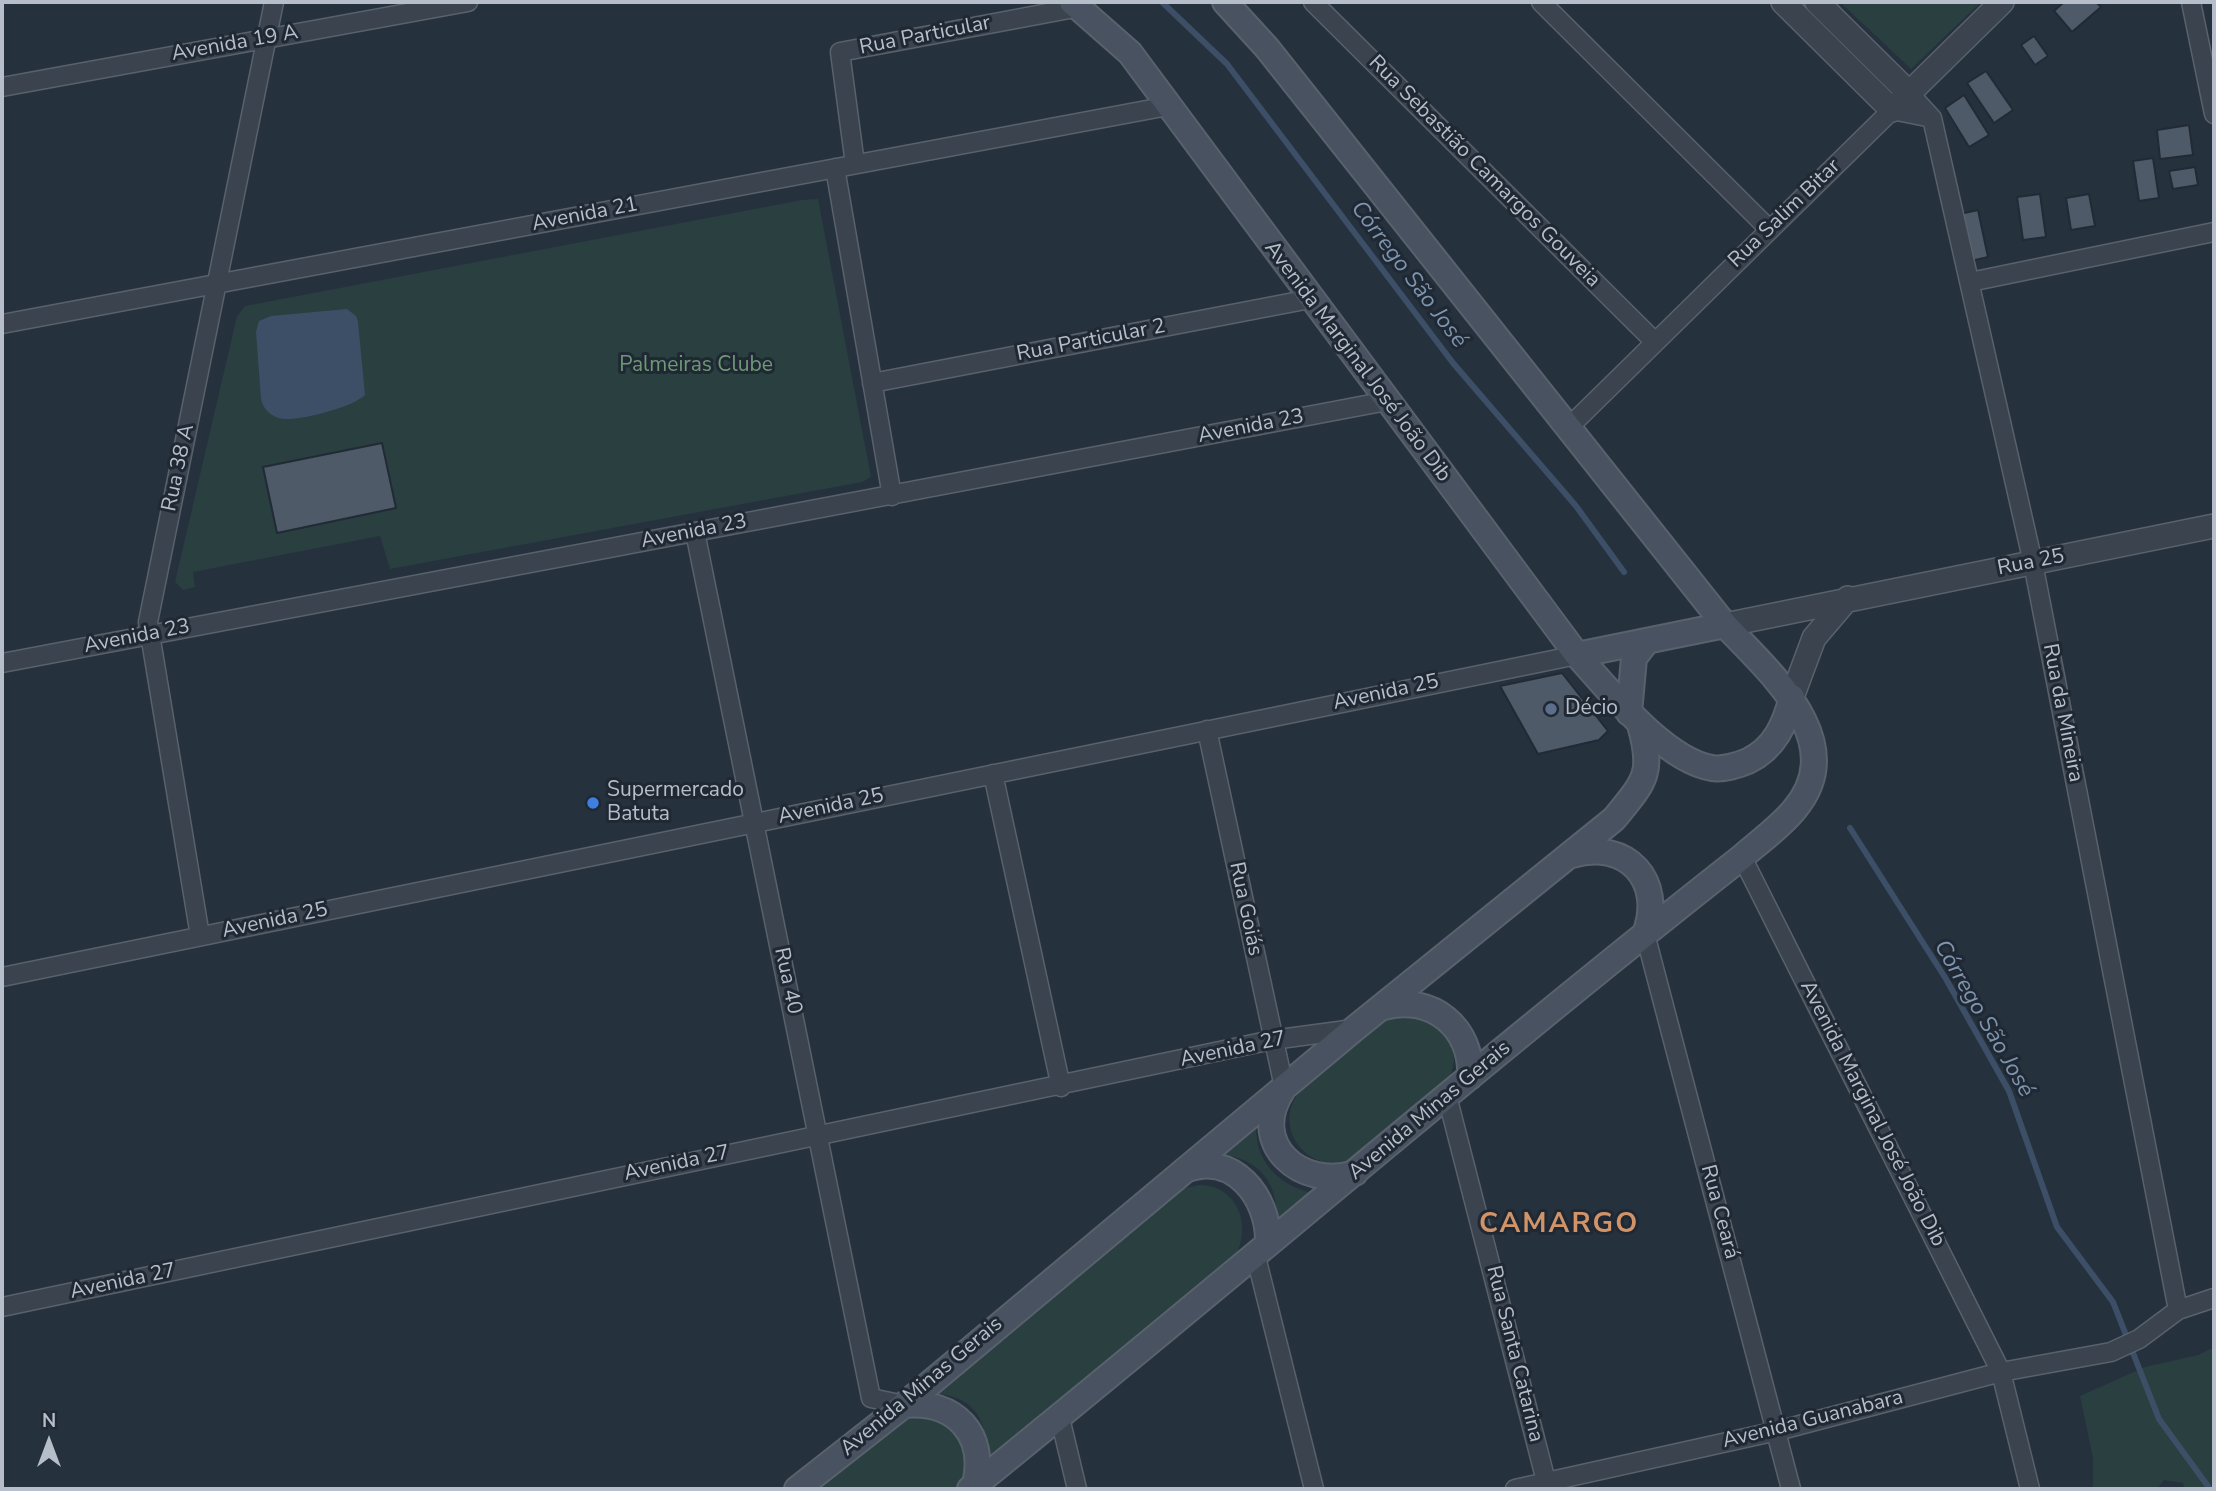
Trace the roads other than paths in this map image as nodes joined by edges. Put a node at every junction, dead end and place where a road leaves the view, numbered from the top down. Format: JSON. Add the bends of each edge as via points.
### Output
{"nodes":[{"id":1,"x":274,"y":2,"type":"edge"},
{"id":2,"x":467,"y":2,"type":"edge"},
{"id":3,"x":1225,"y":2,"type":"edge"},
{"id":4,"x":1313,"y":2,"type":"edge"},
{"id":5,"x":1541,"y":2,"type":"edge"},
{"id":6,"x":1783,"y":2,"type":"edge"},
{"id":7,"x":1817,"y":2,"type":"edge"},
{"id":8,"x":2002,"y":2,"type":"edge"},
{"id":9,"x":2191,"y":2,"type":"edge"},
{"id":10,"x":1076,"y":4,"type":"edge"},
{"id":11,"x":267,"y":38,"type":"junction"},
{"id":12,"x":2,"y":86,"type":"edge"},
{"id":13,"x":1909,"y":93,"type":"junction"},
{"id":14,"x":1168,"y":106,"type":"junction"},
{"id":15,"x":1892,"y":110,"type":"junction"},
{"id":16,"x":2214,"y":114,"type":"edge"},
{"id":17,"x":1932,"y":118,"type":"junction"},
{"id":18,"x":855,"y":164,"type":"junction"},
{"id":19,"x":835,"y":168,"type":"junction"},
{"id":20,"x":1769,"y":229,"type":"junction"},
{"id":21,"x":2214,"y":232,"type":"edge"},
{"id":22,"x":1970,"y":282,"type":"junction"},
{"id":23,"x":216,"y":285,"type":"junction"},
{"id":24,"x":1310,"y":299,"type":"junction"},
{"id":25,"x":2,"y":324,"type":"edge"},
{"id":26,"x":1655,"y":342,"type":"junction"},
{"id":27,"x":872,"y":383,"type":"junction"},
{"id":28,"x":1387,"y":401,"type":"junction"},
{"id":29,"x":1568,"y":428,"type":"junction"},
{"id":30,"x":892,"y":495,"type":"junction"},
{"id":31,"x":2214,"y":526,"type":"edge"},
{"id":32,"x":695,"y":532,"type":"junction"},
{"id":33,"x":2033,"y":563,"type":"junction"},
{"id":34,"x":1848,"y":598,"type":"junction"},
{"id":35,"x":1725,"y":625,"type":"junction"},
{"id":36,"x":150,"y":635,"type":"junction"},
{"id":37,"x":1647,"y":641,"type":"junction"},
{"id":38,"x":1577,"y":655,"type":"junction"},
{"id":39,"x":2,"y":663,"type":"edge"},
{"id":40,"x":1792,"y":697,"type":"junction"},
{"id":41,"x":1635,"y":719,"type":"junction"},
{"id":42,"x":1207,"y":730,"type":"junction"},
{"id":43,"x":993,"y":774,"type":"junction"},
{"id":44,"x":755,"y":823,"type":"junction"},
{"id":45,"x":1571,"y":855,"type":"junction"},
{"id":46,"x":1742,"y":857,"type":"junction"},
{"id":47,"x":1645,"y":934,"type":"junction"},
{"id":48,"x":200,"y":936,"type":"junction"},
{"id":49,"x":2,"y":977,"type":"edge"},
{"id":50,"x":1384,"y":1007,"type":"junction"},
{"id":51,"x":1354,"y":1029,"type":"junction"},
{"id":52,"x":1272,"y":1040,"type":"junction"},
{"id":53,"x":1470,"y":1077,"type":"junction"},
{"id":54,"x":1061,"y":1087,"type":"junction"},
{"id":55,"x":1284,"y":1087,"type":"junction"},
{"id":56,"x":1447,"y":1096,"type":"junction"},
{"id":57,"x":819,"y":1135,"type":"junction"},
{"id":58,"x":1183,"y":1171,"type":"junction"},
{"id":59,"x":1356,"y":1172,"type":"junction"},
{"id":60,"x":1261,"y":1247,"type":"junction"},
{"id":61,"x":2214,"y":1298,"type":"edge"},
{"id":62,"x":2,"y":1307,"type":"edge"},
{"id":63,"x":2178,"y":1310,"type":"junction"},
{"id":64,"x":2001,"y":1372,"type":"junction"},
{"id":65,"x":904,"y":1405,"type":"junction"},
{"id":66,"x":1060,"y":1418,"type":"junction"},
{"id":67,"x":1777,"y":1431,"type":"junction"},
{"id":68,"x":1547,"y":1485,"type":"edge"},
{"id":69,"x":973,"y":1487,"type":"edge"},
{"id":70,"x":797,"y":1489,"type":"edge"},
{"id":71,"x":1077,"y":1489,"type":"edge"},
{"id":72,"x":1314,"y":1489,"type":"edge"},
{"id":73,"x":1515,"y":1489,"type":"edge"},
{"id":74,"x":1791,"y":1489,"type":"edge"},
{"id":75,"x":2030,"y":1489,"type":"edge"}],
"edges":[{"from":1,"to":11,"type":"street","name":"Rua 38 A"},
{"from":2,"to":11,"type":"street","name":"Avenida 19 A"},
{"from":3,"to":29,"type":"main road","via":[[1267,48]]},
{"from":4,"to":26,"type":"street","name":"Rua Sebastião Camargos Gouveia"},
{"from":5,"to":20,"type":"street"},
{"from":6,"to":15,"type":"street"},
{"from":7,"to":13,"type":"street"},
{"from":8,"to":13,"type":"street","name":"Rua Salim Bitar"},
{"from":9,"to":16,"type":"street"},
{"from":10,"to":14,"type":"main road","name":"Avenida Marginal José João Dib","via":[[1130,54]]},
{"from":10,"to":18,"type":"street","name":"Rua Particular","via":[[840,52]]},
{"from":11,"to":12,"type":"street","name":"Avenida 19 A"},
{"from":11,"to":23,"type":"street","name":"Rua 38 A"},
{"from":13,"to":15,"type":"street","name":"Rua Salim Bitar"},
{"from":13,"to":17,"type":"street","name":"Rua da Mineira"},
{"from":14,"to":18,"type":"street","name":"Avenida 21"},
{"from":14,"to":24,"type":"main road","name":"Avenida Marginal José João Dib"},
{"from":15,"to":17,"type":"street"},
{"from":15,"to":20,"type":"street","name":"Rua Salim Bitar"},
{"from":17,"to":22,"type":"street","name":"Rua da Mineira"},
{"from":18,"to":19,"type":"street","name":"Avenida 21"},
{"from":19,"to":23,"type":"street","name":"Avenida 21"},
{"from":19,"to":27,"type":"street"},
{"from":20,"to":26,"type":"street","name":"Rua Salim Bitar"},
{"from":21,"to":22,"type":"street"},
{"from":22,"to":33,"type":"street","name":"Rua da Mineira"},
{"from":23,"to":25,"type":"street","name":"Avenida 21"},
{"from":23,"to":36,"type":"street","name":"Rua 38 A","via":[[148,622]]},
{"from":24,"to":27,"type":"street","name":"Rua Particular 2"},
{"from":24,"to":28,"type":"main road","name":"Avenida Marginal José João Dib"},
{"from":26,"to":29,"type":"street","name":"Rua Salim Bitar"},
{"from":27,"to":30,"type":"street"},
{"from":28,"to":30,"type":"street","name":"Avenida 23"},
{"from":28,"to":38,"type":"main road","name":"Avenida Marginal José João Dib"},
{"from":29,"to":35,"type":"main road"},
{"from":30,"to":32,"type":"street","name":"Avenida 23"},
{"from":31,"to":33,"type":"street","name":"Rua 25"},
{"from":32,"to":36,"type":"street","name":"Avenida 23"},
{"from":32,"to":44,"type":"street","name":"Rua 40"},
{"from":33,"to":34,"type":"street","name":"Rua 25"},
{"from":33,"to":63,"type":"street","name":"Rua da Mineira"},
{"from":34,"to":35,"type":"street","name":"Rua 25"},
{"from":34,"to":40,"type":"street","via":[[1814,638]]},
{"from":35,"to":37,"type":"main road"},
{"from":35,"to":40,"type":"main road"},
{"from":36,"to":39,"type":"street","name":"Avenida 23"},
{"from":36,"to":48,"type":"street","name":"Rua 38 A"},
{"from":37,"to":38,"type":"main road"},
{"from":37,"to":41,"type":"main road","via":[[1634,658]]},
{"from":38,"to":41,"type":"main road","name":"Avenida Marginal José João Dib"},
{"from":38,"to":42,"type":"street","name":"Avenida 25"},
{"from":40,"to":41,"type":"main road","via":[[1780,732],[1763,754],[1714,769],[1693,762]]},
{"from":40,"to":46,"type":"main road","name":"Avenida Minas Gerais","via":[[1815,751],[1809,783],[1795,809]]},
{"from":41,"to":45,"type":"main road","name":"Avenida Minas Gerais","via":[[1648,752],[1644,782],[1614,819]]},
{"from":42,"to":43,"type":"street","name":"Avenida 25"},
{"from":42,"to":52,"type":"street","name":"Rua Goiás"},
{"from":43,"to":44,"type":"street","name":"Avenida 25"},
{"from":43,"to":54,"type":"street"},
{"from":44,"to":48,"type":"street","name":"Avenida 25"},
{"from":44,"to":57,"type":"street","name":"Rua 40"},
{"from":45,"to":47,"type":"main road","via":[[1606,851],[1637,868],[1652,900]]},
{"from":45,"to":50,"type":"main road","name":"Avenida Minas Gerais"},
{"from":46,"to":47,"type":"main road","name":"Avenida Minas Gerais"},
{"from":46,"to":64,"type":"street","name":"Avenida Marginal José João Dib"},
{"from":47,"to":53,"type":"main road","name":"Avenida Minas Gerais"},
{"from":47,"to":67,"type":"street","name":"Rua Ceará"},
{"from":48,"to":49,"type":"street","name":"Avenida 25"},
{"from":50,"to":51,"type":"main road","name":"Avenida Minas Gerais"},
{"from":50,"to":53,"type":"main road","via":[[1417,1004],[1447,1018],[1466,1045]]},
{"from":51,"to":52,"type":"street","name":"Avenida 27"},
{"from":51,"to":55,"type":"main road","name":"Avenida Minas Gerais"},
{"from":52,"to":54,"type":"street","name":"Avenida 27"},
{"from":52,"to":55,"type":"street","name":"Rua Goiás"},
{"from":53,"to":56,"type":"main road","name":"Avenida Minas Gerais"},
{"from":54,"to":57,"type":"street","name":"Avenida 27"},
{"from":55,"to":58,"type":"main road","name":"Avenida Minas Gerais"},
{"from":55,"to":59,"type":"main road","via":[[1271,1113],[1271,1129],[1284,1157],[1310,1175],[1326,1178]]},
{"from":56,"to":59,"type":"main road","name":"Avenida Minas Gerais"},
{"from":56,"to":68,"type":"street","name":"Rua Santa Catarina"},
{"from":57,"to":62,"type":"street","name":"Avenida 27"},
{"from":57,"to":65,"type":"street","name":"Rua 40","via":[[871,1398]]},
{"from":58,"to":60,"type":"main road","via":[[1198,1165],[1215,1166],[1245,1181],[1265,1209]]},
{"from":58,"to":65,"type":"main road","name":"Avenida Minas Gerais"},
{"from":59,"to":60,"type":"main road","name":"Avenida Minas Gerais"},
{"from":60,"to":66,"type":"main road","name":"Avenida Minas Gerais"},
{"from":60,"to":72,"type":"street"},
{"from":61,"to":63,"type":"street","name":"Avenida Guanabara"},
{"from":63,"to":64,"type":"street","name":"Avenida Guanabara","via":[[2139,1339],[2111,1352]]},
{"from":64,"to":67,"type":"street","name":"Avenida Guanabara"},
{"from":64,"to":75,"type":"street","name":"Avenida Marginal José João Dib"},
{"from":65,"to":69,"type":"main road","via":[[936,1406],[963,1424],[978,1453]]},
{"from":65,"to":70,"type":"main road","name":"Avenida Minas Gerais"},
{"from":66,"to":69,"type":"main road","name":"Avenida Minas Gerais"},
{"from":66,"to":71,"type":"street"},
{"from":67,"to":68,"type":"street","name":"Avenida Guanabara"},
{"from":67,"to":74,"type":"street","name":"Rua Ceará"},
{"from":68,"to":73,"type":"street","name":"Avenida Guanabara"}]}
